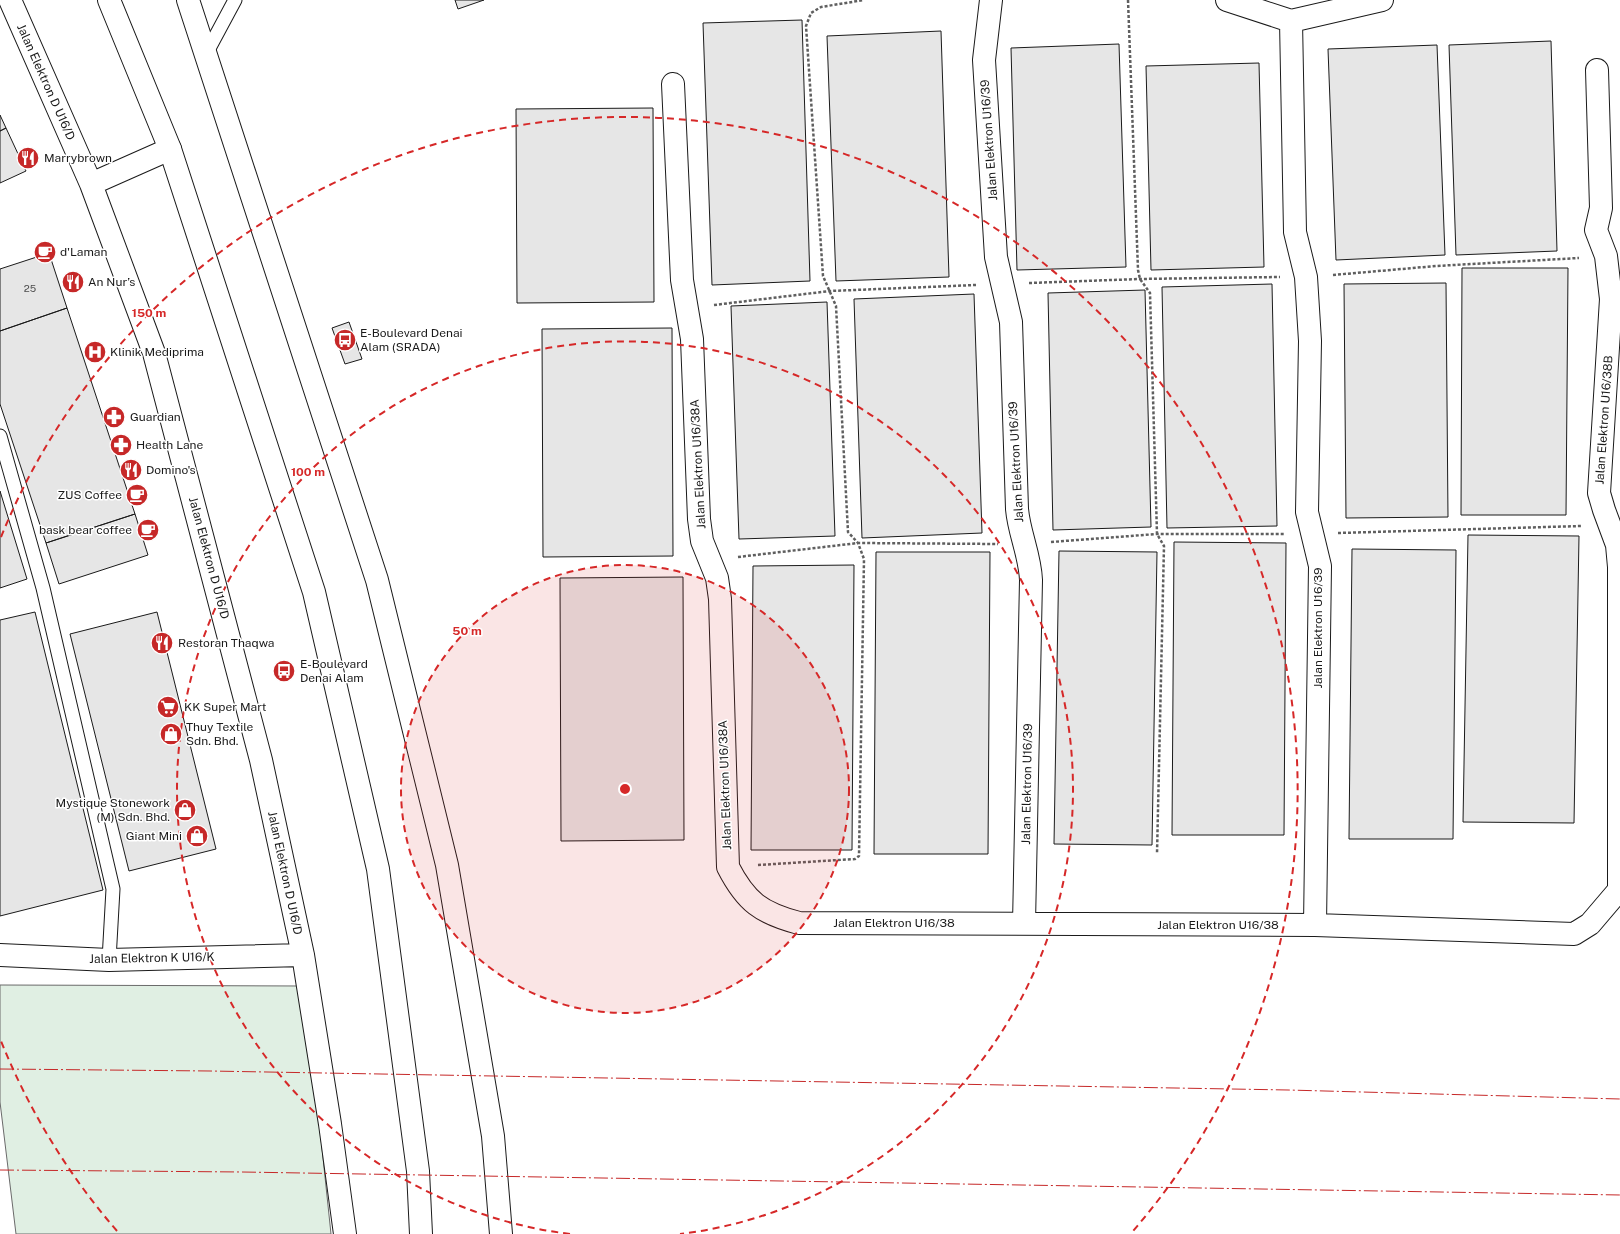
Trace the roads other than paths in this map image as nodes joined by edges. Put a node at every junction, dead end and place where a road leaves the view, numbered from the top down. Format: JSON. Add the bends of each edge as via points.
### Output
{"nodes":[{"id":1,"x":10,"y":0,"type":"edge"},
{"id":2,"x":109,"y":0,"type":"edge"},
{"id":3,"x":188,"y":0,"type":"edge"},
{"id":4,"x":236,"y":0,"type":"edge"},
{"id":5,"x":991,"y":0,"type":"edge"},
{"id":6,"x":1227,"y":0,"type":"edge"},
{"id":7,"x":1382,"y":0,"type":"edge"},
{"id":8,"x":1291,"y":21,"type":"junction"},
{"id":9,"x":206,"y":54,"type":"junction"},
{"id":10,"x":1597,"y":70,"type":"dead end"},
{"id":11,"x":674,"y":84,"type":"dead end"},
{"id":12,"x":170,"y":148,"type":"junction"},
{"id":13,"x":91,"y":184,"type":"junction"},
{"id":14,"x":0,"y":436,"type":"edge"},
{"id":15,"x":1620,"y":890,"type":"edge"},
{"id":16,"x":799,"y":923,"type":"joint"},
{"id":17,"x":1024,"y":924,"type":"junction"},
{"id":18,"x":1315,"y":926,"type":"junction"},
{"id":19,"x":0,"y":955,"type":"edge"},
{"id":20,"x":303,"y":955,"type":"junction"},
{"id":21,"x":108,"y":960,"type":"junction"},
{"id":22,"x":345,"y":1234,"type":"edge"},
{"id":23,"x":421,"y":1234,"type":"edge"},
{"id":24,"x":501,"y":1234,"type":"edge"}],
"edges":[{"from":1,"to":13,"type":"street","name":"Jalan Elektron D U16/D"},
{"from":2,"to":12,"type":"street"},
{"from":3,"to":9,"type":"street"},
{"from":4,"to":9,"type":"lane"},
{"from":5,"to":17,"type":"street","name":"Jalan Elektron U16/39","via":[[984,60],[996,257],[1011,322],[1017,508],[1019,527],[1030,563],[1031,580]]},
{"from":6,"to":8,"type":"street"},
{"from":7,"to":8,"type":"street"},
{"from":8,"to":18,"type":"street","name":"Jalan Elektron U16/39","via":[[1295,232],[1306,277],[1310,341],[1307,512],[1320,566]]},
{"from":9,"to":24,"type":"street","via":[[377,580],[447,865],[493,1136]]},
{"from":10,"to":15,"type":"street","name":"Jalan Elektron U16/38B","via":[[1601,208],[1596,230],[1606,256],[1611,299],[1599,493],[1618,545]]},
{"from":11,"to":16,"type":"street","name":"Jalan Elektron U16/38A","via":[[682,280],[692,339],[699,519],[702,541],[718,578],[720,599],[728,867],[739,888],[752,902],[777,917]]},
{"from":12,"to":13,"type":"street"},
{"from":12,"to":23,"type":"street","via":[[318,608],[378,869],[418,1171]]},
{"from":13,"to":20,"type":"street","name":"Jalan Elektron D U16/D","via":[[154,353],[261,760]]},
{"from":14,"to":21,"type":"lane","via":[[43,588],[113,889]]},
{"from":15,"to":18,"type":"street","name":"Jalan Elektron U16/38","via":[[1590,924],[1574,934]]},
{"from":16,"to":17,"type":"street","name":"Jalan Elektron U16/38"},
{"from":17,"to":18,"type":"street","name":"Jalan Elektron U16/38"},
{"from":19,"to":21,"type":"street","name":"Jalan Elektron K U16/K"},
{"from":20,"to":21,"type":"street","name":"Jalan Elektron K U16/K"},
{"from":20,"to":22,"type":"street","name":"Jalan Elektron D U16/D"}]}
